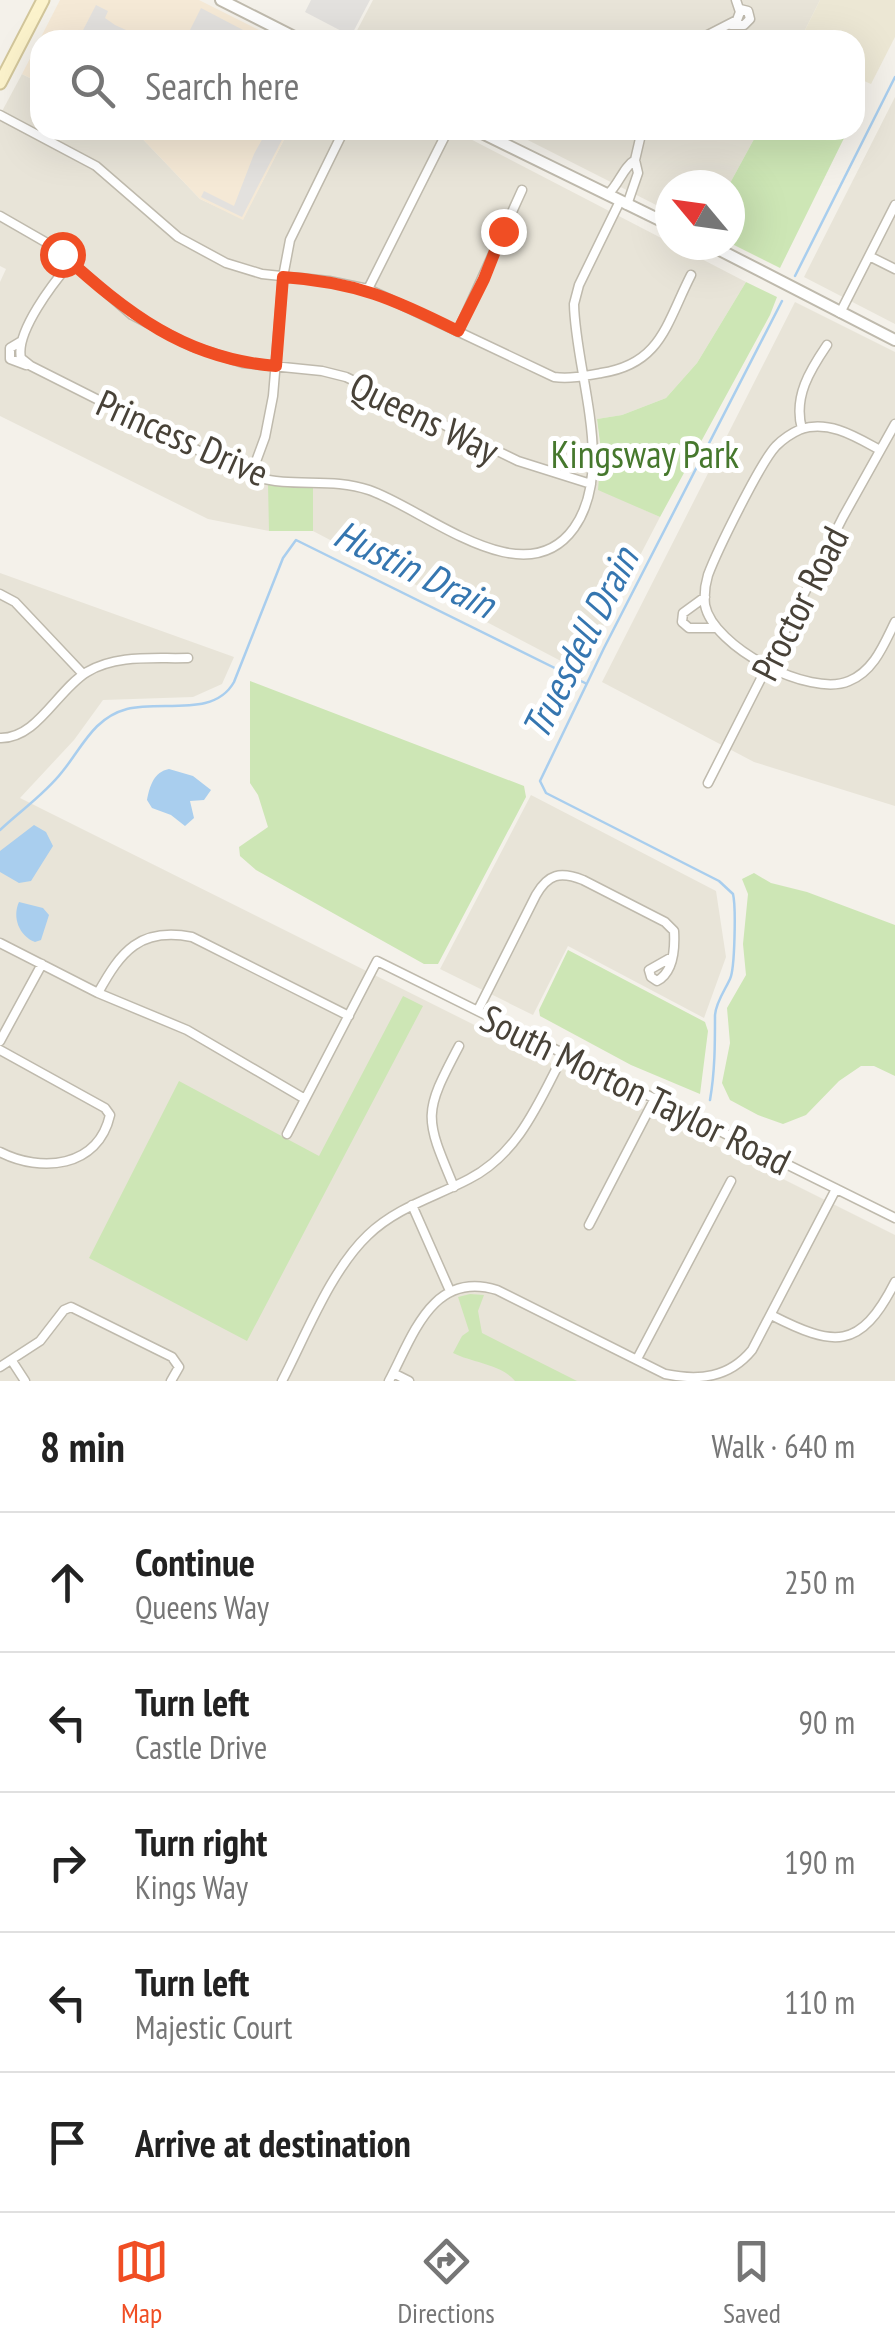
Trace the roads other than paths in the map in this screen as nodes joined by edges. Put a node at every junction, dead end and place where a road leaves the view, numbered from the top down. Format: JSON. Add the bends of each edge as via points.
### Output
{"nodes":[{"id":1,"x":43,"y":0,"type":"edge"},
{"id":2,"x":222,"y":0,"type":"edge"},
{"id":3,"x":738,"y":8,"type":"edge"},
{"id":4,"x":731,"y":25,"type":"junction"},
{"id":5,"x":280,"y":30,"type":"edge"},
{"id":6,"x":720,"y":30,"type":"edge"},
{"id":7,"x":0,"y":83,"type":"edge"},
{"id":8,"x":0,"y":116,"type":"edge"},
{"id":9,"x":30,"y":132,"type":"edge"},
{"id":10,"x":46,"y":140,"type":"edge"},
{"id":11,"x":339,"y":140,"type":"edge"},
{"id":12,"x":443,"y":140,"type":"edge"},
{"id":13,"x":496,"y":140,"type":"edge"},
{"id":14,"x":640,"y":140,"type":"edge"},
{"id":15,"x":636,"y":160,"type":"junction"},
{"id":16,"x":522,"y":190,"type":"dead end"},
{"id":17,"x":607,"y":195,"type":"junction"},
{"id":18,"x":624,"y":203,"type":"junction"},
{"id":19,"x":895,"y":205,"type":"edge"},
{"id":20,"x":0,"y":216,"type":"edge"},
{"id":21,"x":655,"y":218,"type":"edge"},
{"id":22,"x":870,"y":256,"type":"junction"},
{"id":23,"x":739,"y":260,"type":"edge"},
{"id":24,"x":72,"y":262,"type":"junction"},
{"id":25,"x":895,"y":269,"type":"edge"},
{"id":26,"x":690,"y":275,"type":"dead end"},
{"id":27,"x":283,"y":277,"type":"junction"},
{"id":28,"x":368,"y":289,"type":"junction"},
{"id":29,"x":840,"y":313,"type":"junction"},
{"id":30,"x":458,"y":331,"type":"junction"},
{"id":31,"x":895,"y":340,"type":"edge"},
{"id":32,"x":827,"y":344,"type":"dead end"},
{"id":33,"x":276,"y":366,"type":"junction"},
{"id":34,"x":582,"y":376,"type":"junction"},
{"id":35,"x":895,"y":424,"type":"edge"},
{"id":36,"x":802,"y":429,"type":"junction"},
{"id":37,"x":880,"y":450,"type":"junction"},
{"id":38,"x":251,"y":475,"type":"junction"},
{"id":39,"x":591,"y":484,"type":"junction"},
{"id":40,"x":0,"y":594,"type":"edge"},
{"id":41,"x":704,"y":598,"type":"junction"},
{"id":42,"x":895,"y":622,"type":"edge"},
{"id":43,"x":714,"y":628,"type":"junction"},
{"id":44,"x":188,"y":658,"type":"dead end"},
{"id":45,"x":768,"y":664,"type":"junction"},
{"id":46,"x":83,"y":674,"type":"junction"},
{"id":47,"x":0,"y":738,"type":"edge"},
{"id":48,"x":708,"y":783,"type":"dead end"},
{"id":49,"x":0,"y":943,"type":"edge"},
{"id":50,"x":672,"y":957,"type":"dead end"},
{"id":51,"x":42,"y":964,"type":"junction"},
{"id":52,"x":98,"y":993,"type":"junction"},
{"id":53,"x":478,"y":1010,"type":"junction"},
{"id":54,"x":348,"y":1016,"type":"junction"},
{"id":55,"x":0,"y":1041,"type":"edge"},
{"id":56,"x":459,"y":1046,"type":"dead end"},
{"id":57,"x":0,"y":1050,"type":"edge"},
{"id":58,"x":565,"y":1052,"type":"junction"},
{"id":59,"x":305,"y":1098,"type":"junction"},
{"id":60,"x":655,"y":1098,"type":"junction"},
{"id":61,"x":286,"y":1134,"type":"dead end"},
{"id":62,"x":0,"y":1152,"type":"edge"},
{"id":63,"x":731,"y":1181,"type":"dead end"},
{"id":64,"x":454,"y":1187,"type":"junction"},
{"id":65,"x":836,"y":1189,"type":"junction"},
{"id":66,"x":412,"y":1206,"type":"junction"},
{"id":67,"x":895,"y":1218,"type":"edge"},
{"id":68,"x":589,"y":1225,"type":"dead end"},
{"id":69,"x":895,"y":1282,"type":"edge"},
{"id":70,"x":450,"y":1291,"type":"junction"},
{"id":71,"x":771,"y":1315,"type":"junction"},
{"id":72,"x":637,"y":1359,"type":"junction"},
{"id":73,"x":12,"y":1361,"type":"junction"},
{"id":74,"x":0,"y":1366,"type":"edge"},
{"id":75,"x":391,"y":1377,"type":"edge"},
{"id":76,"x":709,"y":1380,"type":"edge"},
{"id":77,"x":25,"y":1381,"type":"edge"},
{"id":78,"x":172,"y":1381,"type":"edge"},
{"id":79,"x":282,"y":1381,"type":"edge"},
{"id":80,"x":410,"y":1381,"type":"edge"}],
"edges":[{"from":1,"to":7,"type":"main road"},
{"from":2,"to":5,"type":"street"},
{"from":3,"to":4,"type":"street"},
{"from":3,"to":4,"type":"street","via":[[750,19]]},
{"from":4,"to":6,"type":"street"},
{"from":8,"to":9,"type":"street"},
{"from":10,"to":27,"type":"street","via":[[96,166],[194,246],[241,269]]},
{"from":11,"to":27,"type":"street","via":[[293,233]]},
{"from":12,"to":28,"type":"street"},
{"from":13,"to":17,"type":"street"},
{"from":14,"to":15,"type":"street","name":"Princess Drive"},
{"from":15,"to":17,"type":"street","name":"Princess Drive"},
{"from":15,"to":18,"type":"street","name":"Princess Drive","via":[[638,173]]},
{"from":16,"to":30,"type":"street"},
{"from":17,"to":18,"type":"street"},
{"from":18,"to":21,"type":"street"},
{"from":18,"to":34,"type":"street","name":"Princess Drive","via":[[575,296]]},
{"from":19,"to":22,"type":"street"},
{"from":20,"to":24,"type":"street","name":"Queens Way"},
{"from":22,"to":25,"type":"street"},
{"from":22,"to":29,"type":"street"},
{"from":23,"to":29,"type":"street"},
{"from":24,"to":33,"type":"street","name":"Queens Way","via":[[122,307],[179,340],[228,359]]},
{"from":24,"to":38,"type":"street","name":"Princess Drive","via":[[46,293],[21,342],[22,358]]},
{"from":26,"to":34,"type":"street","via":[[642,360]]},
{"from":27,"to":28,"type":"street"},
{"from":27,"to":33,"type":"street"},
{"from":28,"to":30,"type":"street"},
{"from":29,"to":31,"type":"street"},
{"from":30,"to":34,"type":"street","via":[[545,374]]},
{"from":32,"to":36,"type":"street","via":[[802,391]]},
{"from":33,"to":38,"type":"street"},
{"from":33,"to":39,"type":"street","name":"Queens Way","via":[[346,377],[518,462]]},
{"from":34,"to":39,"type":"street","name":"Princess Drive"},
{"from":35,"to":37,"type":"street","name":"Proctor Road"},
{"from":36,"to":37,"type":"street","via":[[836,428]]},
{"from":36,"to":41,"type":"street","via":[[768,456],[711,568]]},
{"from":37,"to":45,"type":"street","name":"Proctor Road"},
{"from":38,"to":39,"type":"street","name":"Princess Drive","via":[[365,488],[517,556],[566,537]]},
{"from":40,"to":46,"type":"street"},
{"from":41,"to":43,"type":"street"},
{"from":41,"to":43,"type":"street","via":[[683,613],[682,622]]},
{"from":42,"to":45,"type":"street","via":[[868,668],[839,685],[806,683]]},
{"from":43,"to":45,"type":"street"},
{"from":44,"to":46,"type":"street","via":[[140,653]]},
{"from":45,"to":48,"type":"street","name":"Proctor Road"},
{"from":46,"to":47,"type":"street","via":[[27,729]]},
{"from":49,"to":51,"type":"street"},
{"from":50,"to":53,"type":"street","via":[[674,932],[665,922],[583,880],[555,874],[543,882]]},
{"from":51,"to":52,"type":"street"},
{"from":51,"to":55,"type":"street"},
{"from":52,"to":54,"type":"street","via":[[128,950],[172,934]]},
{"from":52,"to":59,"type":"street","via":[[187,1030]]},
{"from":53,"to":54,"type":"street","name":"South Morton Taylor Road","via":[[377,961]]},
{"from":53,"to":58,"type":"street","name":"South Morton Taylor Road"},
{"from":54,"to":59,"type":"street"},
{"from":56,"to":64,"type":"street","via":[[433,1095],[429,1118]]},
{"from":57,"to":62,"type":"street","via":[[110,1115],[96,1142],[66,1162],[29,1164]]},
{"from":58,"to":60,"type":"street","name":"South Morton Taylor Road"},
{"from":58,"to":64,"type":"street","via":[[513,1144]]},
{"from":59,"to":61,"type":"street"},
{"from":60,"to":65,"type":"street","name":"South Morton Taylor Road"},
{"from":60,"to":68,"type":"street"},
{"from":63,"to":72,"type":"street"},
{"from":64,"to":66,"type":"street"},
{"from":65,"to":67,"type":"street","name":"South Morton Taylor Road"},
{"from":65,"to":71,"type":"street"},
{"from":66,"to":70,"type":"street"},
{"from":66,"to":79,"type":"street","via":[[377,1226],[353,1251]]},
{"from":69,"to":71,"type":"street","via":[[873,1320],[844,1336],[814,1336]]},
{"from":70,"to":72,"type":"street","via":[[497,1290]]},
{"from":70,"to":75,"type":"street","via":[[426,1311]]},
{"from":71,"to":76,"type":"street","via":[[745,1359]]},
{"from":72,"to":76,"type":"street","via":[[677,1378]]},
{"from":73,"to":74,"type":"street"},
{"from":73,"to":77,"type":"street"},
{"from":73,"to":78,"type":"street","via":[[40,1341],[67,1307],[172,1357],[179,1366]]},
{"from":75,"to":80,"type":"street"}]}
